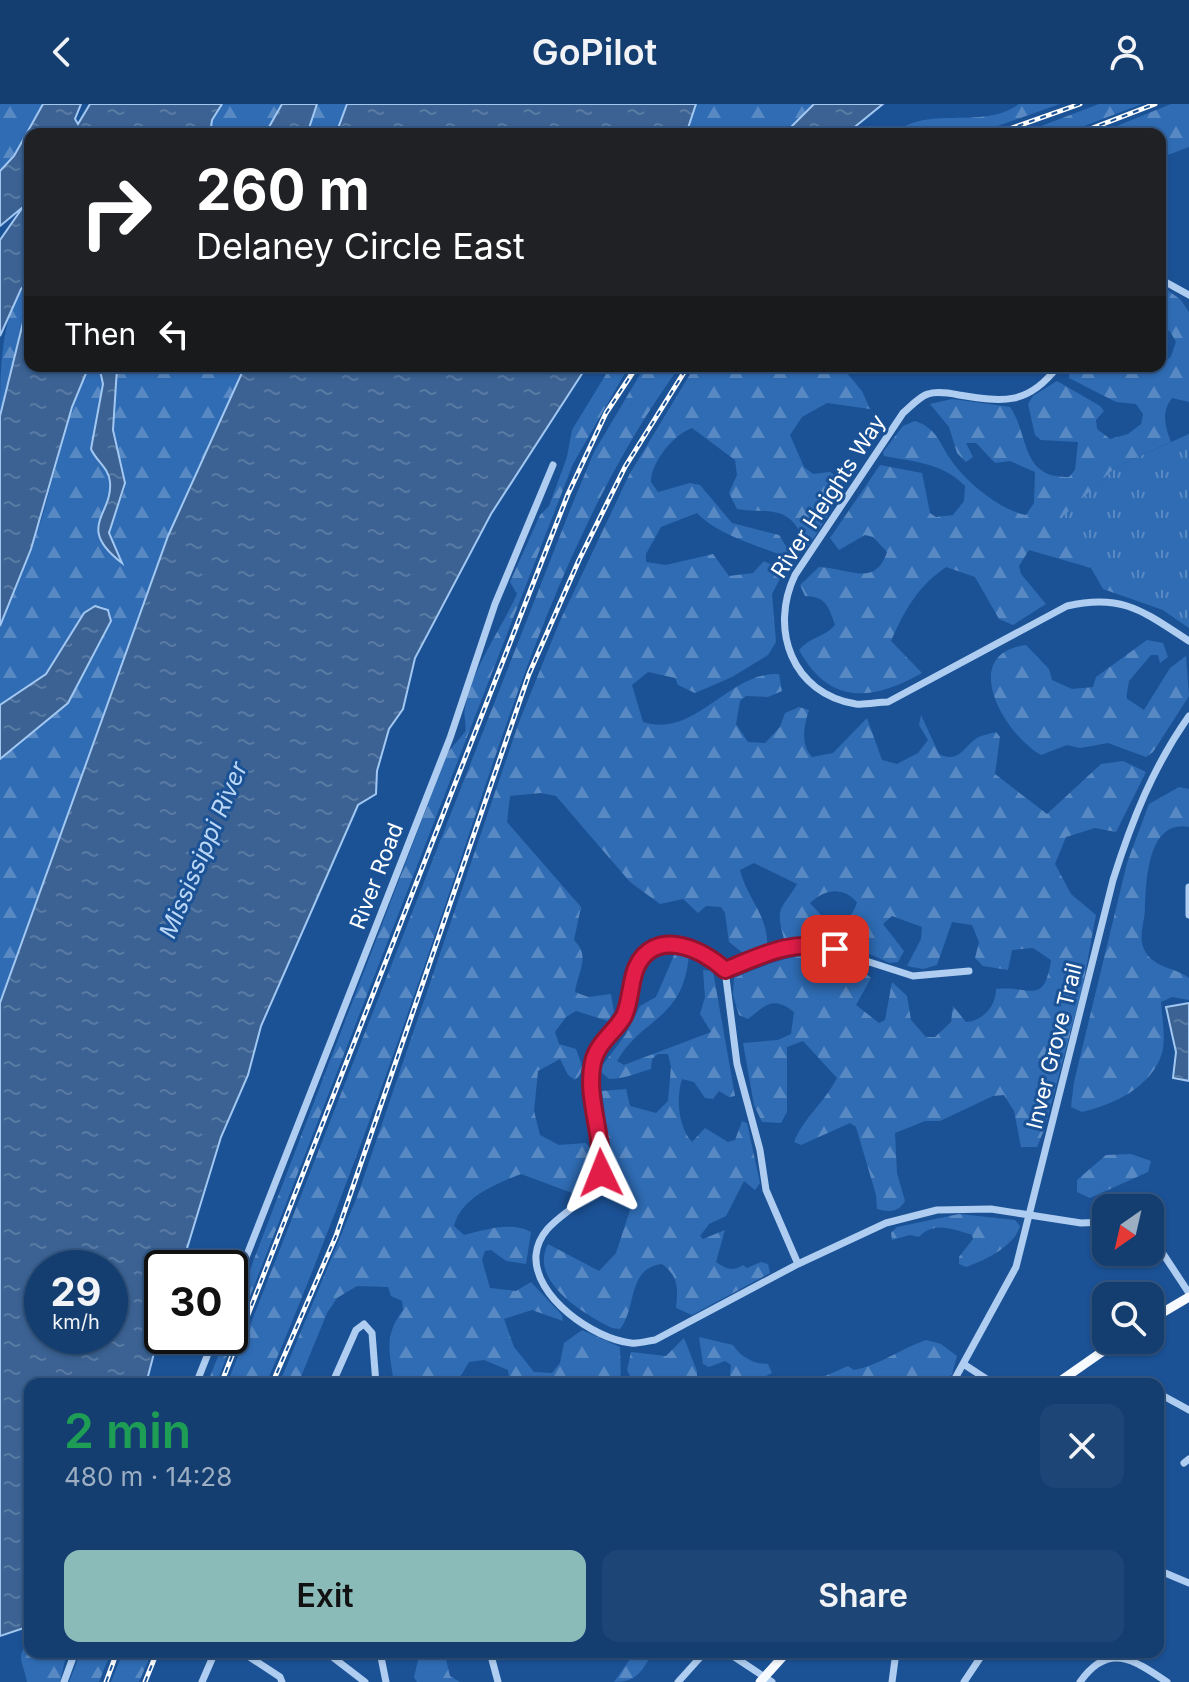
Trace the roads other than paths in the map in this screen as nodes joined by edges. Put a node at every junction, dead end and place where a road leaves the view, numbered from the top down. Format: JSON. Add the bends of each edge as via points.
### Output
{"nodes":[{"id":1,"x":1166,"y":282,"type":"edge"},
{"id":2,"x":1189,"y":295,"type":"edge"},
{"id":3,"x":1053,"y":372,"type":"edge"},
{"id":4,"x":553,"y":465,"type":"dead end"},
{"id":5,"x":1189,"y":641,"type":"edge"},
{"id":6,"x":1189,"y":716,"type":"edge"},
{"id":7,"x":1189,"y":887,"type":"edge"},
{"id":8,"x":1189,"y":915,"type":"edge"},
{"id":9,"x":725,"y":970,"type":"junction"},
{"id":10,"x":969,"y":971,"type":"dead end"},
{"id":11,"x":1032,"y":1213,"type":"junction"},
{"id":12,"x":1092,"y":1223,"type":"edge"},
{"id":13,"x":248,"y":1252,"type":"edge"},
{"id":14,"x":1164,"y":1256,"type":"edge"},
{"id":15,"x":798,"y":1264,"type":"junction"},
{"id":16,"x":1189,"y":1295,"type":"edge"},
{"id":17,"x":1164,"y":1311,"type":"edge"},
{"id":18,"x":208,"y":1354,"type":"edge"},
{"id":19,"x":1099,"y":1354,"type":"edge"},
{"id":20,"x":965,"y":1365,"type":"junction"},
{"id":21,"x":198,"y":1378,"type":"edge"},
{"id":22,"x":335,"y":1378,"type":"edge"},
{"id":23,"x":376,"y":1378,"type":"edge"},
{"id":24,"x":956,"y":1378,"type":"edge"},
{"id":25,"x":985,"y":1378,"type":"edge"},
{"id":26,"x":1065,"y":1378,"type":"edge"},
{"id":27,"x":1164,"y":1396,"type":"edge"},
{"id":28,"x":1189,"y":1410,"type":"edge"},
{"id":29,"x":1164,"y":1573,"type":"edge"},
{"id":30,"x":1189,"y":1583,"type":"edge"},
{"id":31,"x":73,"y":1658,"type":"edge"},
{"id":32,"x":212,"y":1658,"type":"edge"},
{"id":33,"x":250,"y":1658,"type":"edge"},
{"id":34,"x":334,"y":1658,"type":"edge"},
{"id":35,"x":381,"y":1658,"type":"edge"},
{"id":36,"x":492,"y":1658,"type":"edge"},
{"id":37,"x":700,"y":1658,"type":"edge"},
{"id":38,"x":735,"y":1658,"type":"edge"},
{"id":39,"x":782,"y":1658,"type":"edge"},
{"id":40,"x":895,"y":1658,"type":"edge"},
{"id":41,"x":980,"y":1658,"type":"edge"},
{"id":42,"x":766,"y":1680,"type":"edge"},
{"id":43,"x":64,"y":1682,"type":"edge"},
{"id":44,"x":202,"y":1682,"type":"edge"},
{"id":45,"x":282,"y":1682,"type":"edge"},
{"id":46,"x":365,"y":1682,"type":"edge"},
{"id":47,"x":386,"y":1682,"type":"edge"},
{"id":48,"x":498,"y":1682,"type":"edge"},
{"id":49,"x":678,"y":1682,"type":"edge"},
{"id":50,"x":892,"y":1682,"type":"edge"},
{"id":51,"x":964,"y":1682,"type":"edge"},
{"id":52,"x":1080,"y":1682,"type":"edge"},
{"id":53,"x":1167,"y":1682,"type":"edge"}],
"edges":[{"from":1,"to":2,"type":"street"},
{"from":3,"to":5,"type":"street","name":"River Heights Way","via":[[1024,396],[1001,402],[946,392],[926,394],[903,413],[784,597],[782,628],[792,658],[805,679],[857,704],[888,702],[1067,606],[1097,600],[1128,605]]},
{"from":4,"to":13,"type":"street","name":"River Road"},
{"from":6,"to":11,"type":"street","name":"Inver Grove Trail","via":[[1153,771],[1132,819]]},
{"from":7,"to":8,"type":"street"},
{"from":9,"to":10,"type":"street","via":[[787,946],[810,943],[913,976]]},
{"from":9,"to":15,"type":"street","via":[[737,1064],[766,1190]]},
{"from":9,"to":15,"type":"street","via":[[708,953],[673,943],[650,952],[637,966],[622,1019],[593,1059],[601,1173],[591,1192],[545,1229],[536,1254],[539,1275],[561,1308],[614,1340],[634,1344],[665,1335]]},
{"from":11,"to":12,"type":"street"},
{"from":11,"to":15,"type":"street","via":[[937,1210],[886,1223]]},
{"from":11,"to":20,"type":"street","name":"Inver Grove Trail","via":[[1016,1267]]},
{"from":14,"to":16,"type":"street"},
{"from":16,"to":17,"type":"main road"},
{"from":18,"to":21,"type":"street"},
{"from":19,"to":26,"type":"main road"},
{"from":20,"to":24,"type":"street","name":"Inver Grove Trail"},
{"from":20,"to":25,"type":"street"},
{"from":22,"to":23,"type":"street","via":[[356,1330],[364,1324],[372,1333]]},
{"from":27,"to":28,"type":"street"},
{"from":29,"to":30,"type":"street"},
{"from":31,"to":43,"type":"street"},
{"from":32,"to":44,"type":"street"},
{"from":33,"to":45,"type":"street"},
{"from":34,"to":46,"type":"street"},
{"from":35,"to":47,"type":"street"},
{"from":36,"to":48,"type":"street"},
{"from":37,"to":49,"type":"street"},
{"from":38,"to":42,"type":"street"},
{"from":39,"to":42,"type":"main road"},
{"from":40,"to":50,"type":"street"},
{"from":41,"to":51,"type":"street"},
{"from":52,"to":53,"type":"street","via":[[1092,1665],[1106,1658],[1133,1661]]}]}
